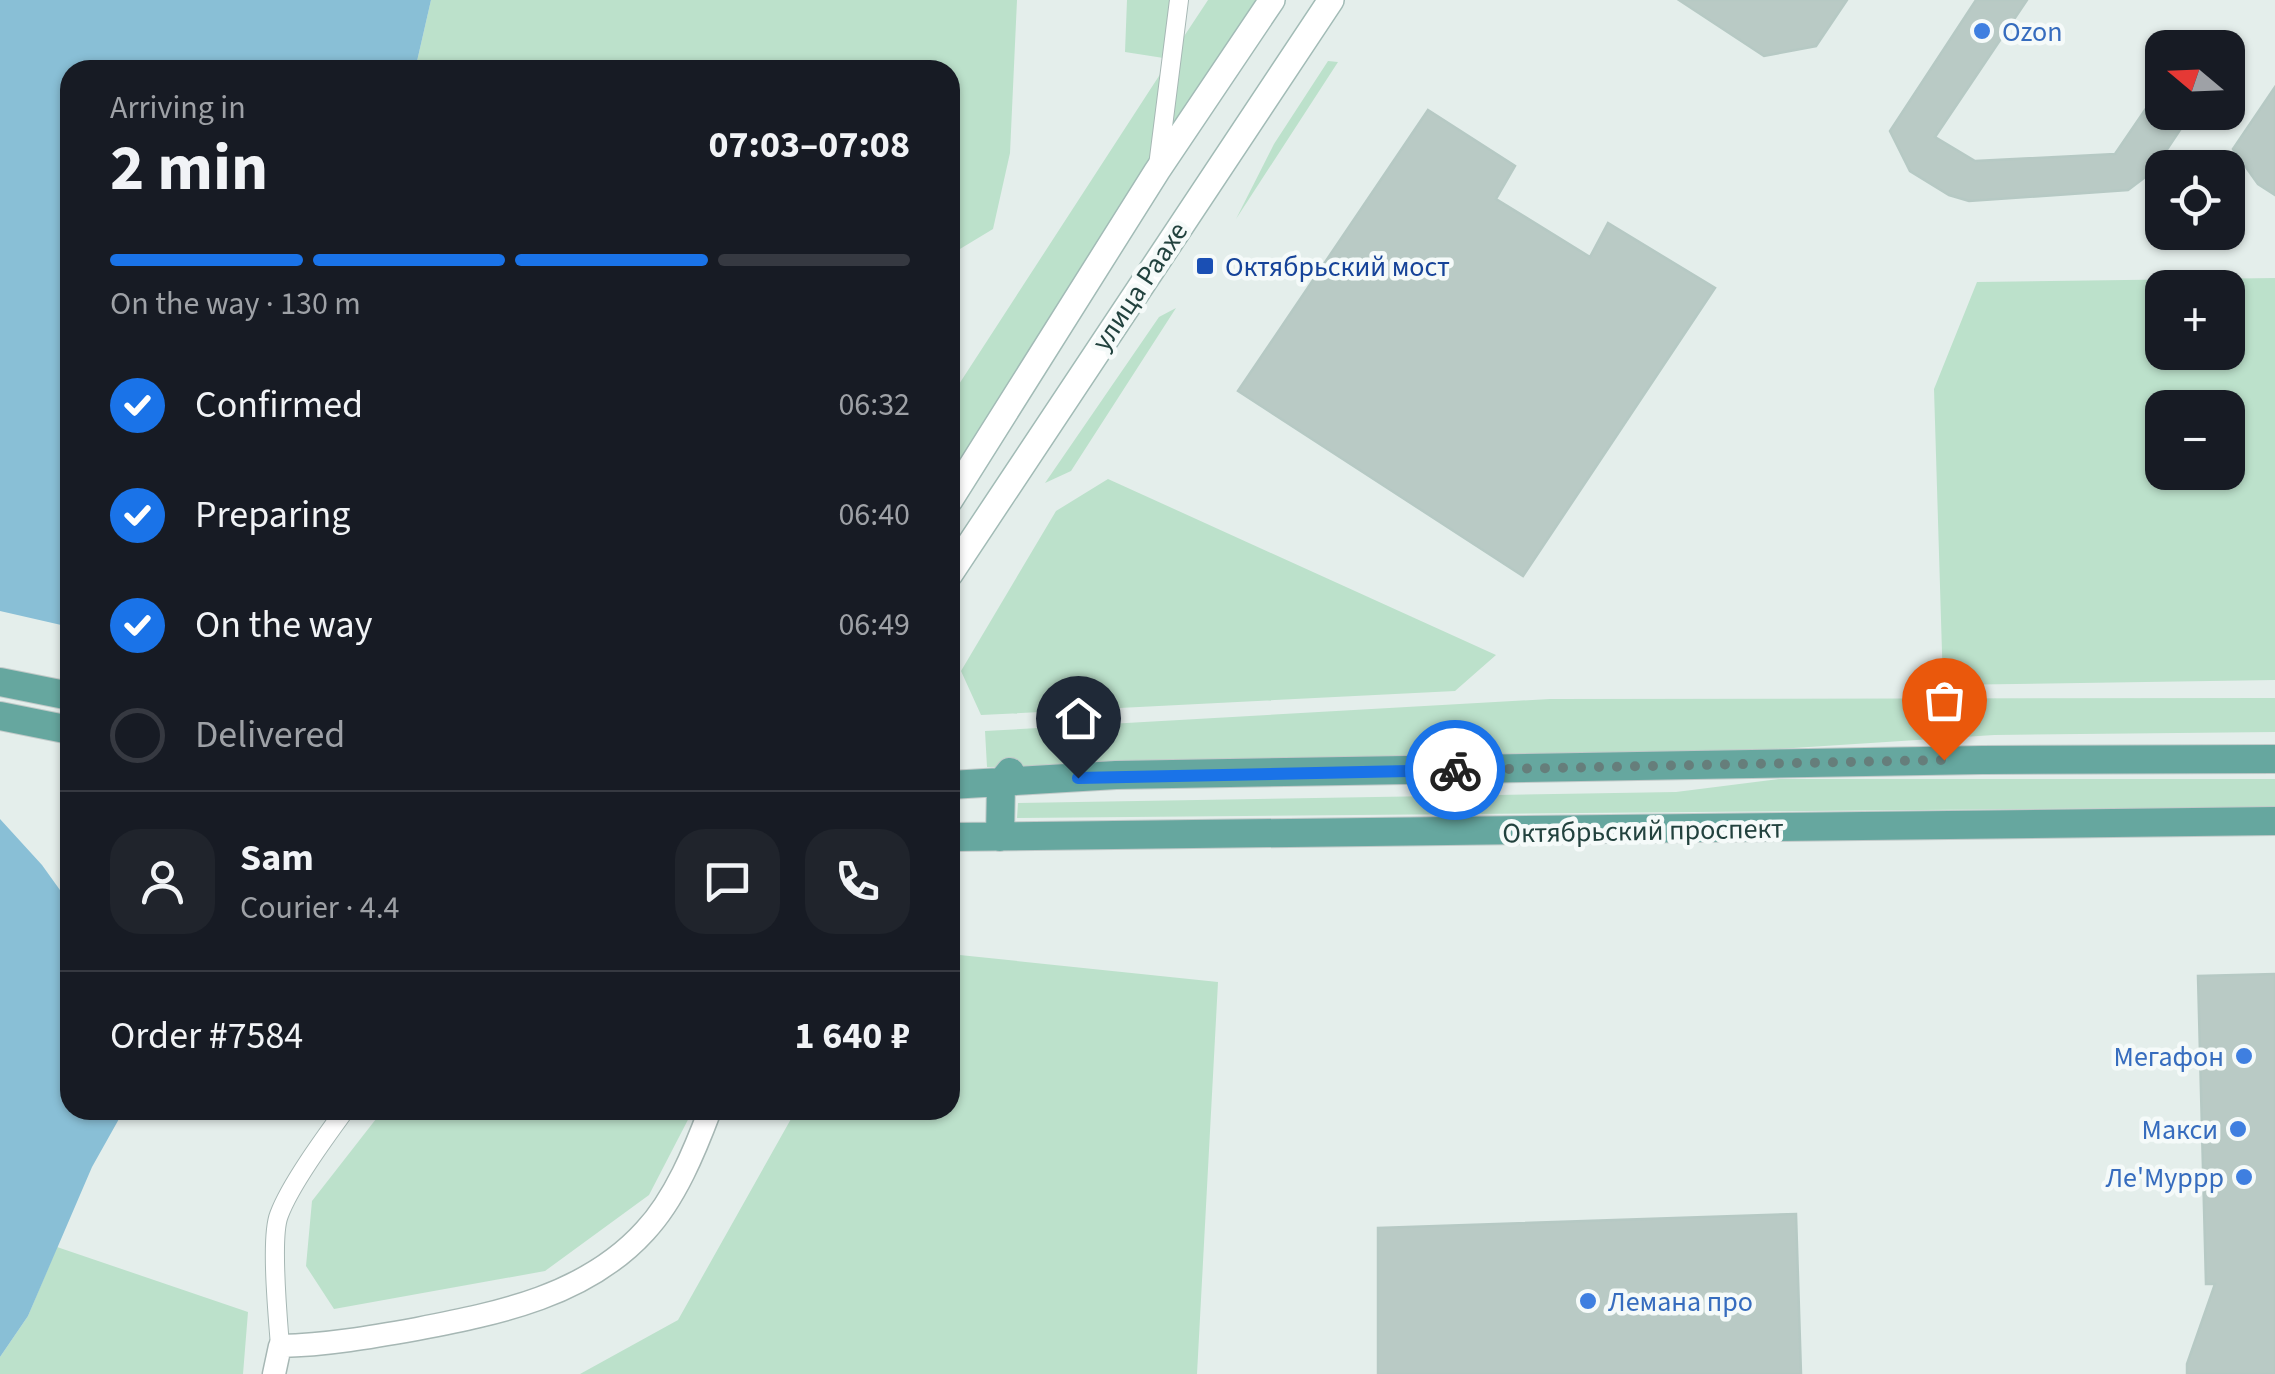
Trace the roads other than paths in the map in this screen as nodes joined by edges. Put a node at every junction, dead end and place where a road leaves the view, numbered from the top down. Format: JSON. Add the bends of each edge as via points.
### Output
{"nodes":[{"id":1,"x":1179,"y":0,"type":"edge"},
{"id":2,"x":1272,"y":0,"type":"edge"},
{"id":3,"x":1331,"y":0,"type":"edge"},
{"id":4,"x":1158,"y":171,"type":"junction"},
{"id":5,"x":960,"y":484,"type":"edge"},
{"id":6,"x":960,"y":557,"type":"edge"},
{"id":7,"x":0,"y":682,"type":"edge"},
{"id":8,"x":60,"y":694,"type":"edge"},
{"id":9,"x":0,"y":716,"type":"edge"},
{"id":10,"x":60,"y":728,"type":"edge"},
{"id":11,"x":2275,"y":759,"type":"edge"},
{"id":12,"x":960,"y":776,"type":"edge"},
{"id":13,"x":990,"y":784,"type":"junction"},
{"id":14,"x":960,"y":785,"type":"edge"},
{"id":15,"x":2275,"y":821,"type":"edge"},
{"id":16,"x":960,"y":837,"type":"edge"},
{"id":17,"x":1000,"y":837,"type":"junction"},
{"id":18,"x":338,"y":1120,"type":"edge"},
{"id":19,"x":706,"y":1120,"type":"edge"},
{"id":20,"x":280,"y":1346,"type":"junction"},
{"id":21,"x":274,"y":1374,"type":"edge"}],
"edges":[{"from":1,"to":4,"type":"street"},
{"from":2,"to":4,"type":"main road","name":"улица Раахе"},
{"from":3,"to":6,"type":"main road","name":"улица Раахе"},
{"from":4,"to":5,"type":"main road","name":"улица Раахе"},
{"from":7,"to":8,"type":"main road"},
{"from":9,"to":10,"type":"main road"},
{"from":11,"to":13,"type":"main road","via":[[1210,774],[1184,758],[1166,758],[1020,765]]},
{"from":12,"to":13,"type":"main road"},
{"from":13,"to":14,"type":"main road"},
{"from":13,"to":17,"type":"main road"},
{"from":15,"to":17,"type":"main road","name":"Октябрьский проспект"},
{"from":16,"to":17,"type":"main road","name":"Октябрьский проспект"},
{"from":18,"to":20,"type":"street","via":[[278,1217]]},
{"from":19,"to":20,"type":"street","via":[[648,1229],[609,1266],[504,1312],[316,1346]]},
{"from":20,"to":21,"type":"street"}]}
